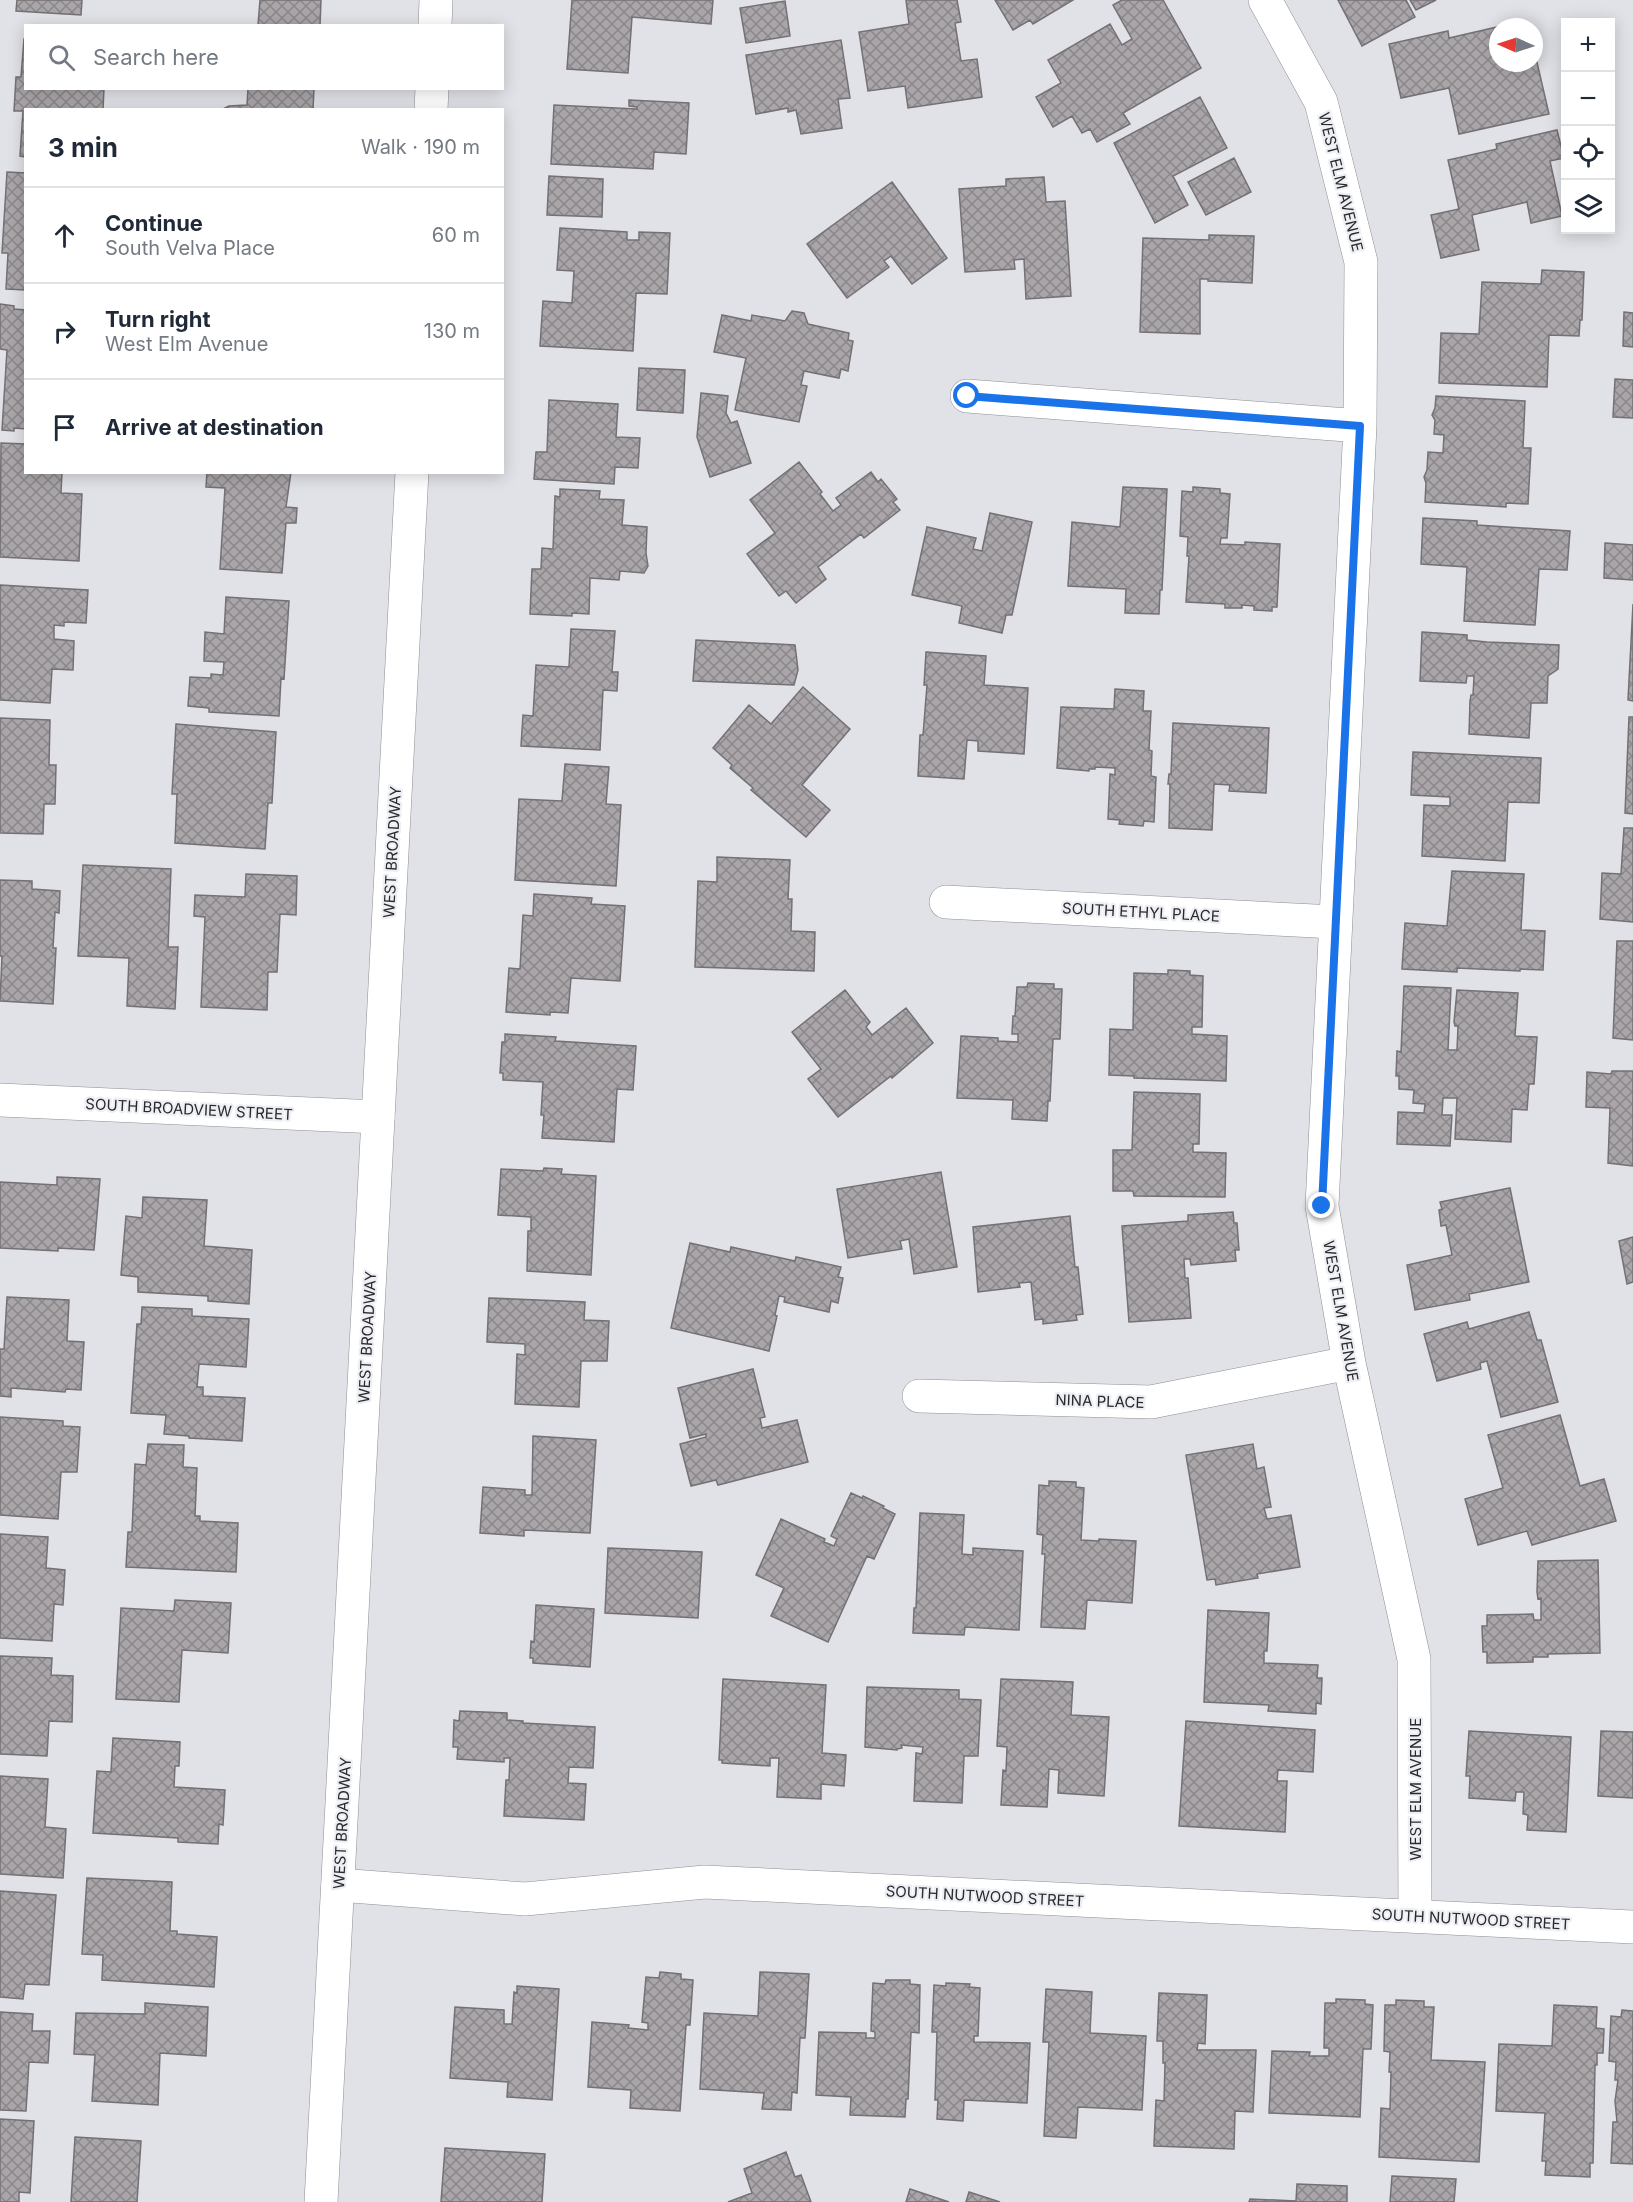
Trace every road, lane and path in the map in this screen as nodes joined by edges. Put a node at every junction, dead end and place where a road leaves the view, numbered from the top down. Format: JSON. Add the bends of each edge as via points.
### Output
{"nodes":[{"id":1,"x":436,"y":0,"type":"edge"},
{"id":2,"x":1265,"y":0,"type":"edge"},
{"id":3,"x":435,"y":24,"type":"edge"},
{"id":4,"x":432,"y":90,"type":"edge"},
{"id":5,"x":431,"y":108,"type":"edge"},
{"id":6,"x":967,"y":396,"type":"dead end"},
{"id":7,"x":1360,"y":426,"type":"junction"},
{"id":8,"x":412,"y":474,"type":"edge"},
{"id":9,"x":946,"y":902,"type":"dead end"},
{"id":10,"x":1335,"y":922,"type":"junction"},
{"id":11,"x":0,"y":1100,"type":"edge"},
{"id":12,"x":378,"y":1117,"type":"junction"},
{"id":13,"x":1348,"y":1363,"type":"junction"},
{"id":14,"x":919,"y":1396,"type":"dead end"},
{"id":15,"x":338,"y":1885,"type":"junction"},
{"id":16,"x":1416,"y":1916,"type":"junction"},
{"id":17,"x":1633,"y":1927,"type":"edge"},
{"id":18,"x":321,"y":2202,"type":"edge"}],
"edges":[{"from":1,"to":3,"type":"street"},
{"from":2,"to":7,"type":"street","name":"WEST ELM AVENUE","via":[[1322,102],[1361,262]]},
{"from":4,"to":5,"type":"street"},
{"from":6,"to":7,"type":"street"},
{"from":7,"to":10,"type":"street","name":"WEST ELM AVENUE"},
{"from":8,"to":12,"type":"street","name":"WEST BROADWAY"},
{"from":9,"to":10,"type":"street","name":"SOUTH ETHYL PLACE"},
{"from":10,"to":13,"type":"street","name":"WEST ELM AVENUE","via":[[1322,1206]]},
{"from":11,"to":12,"type":"street","name":"SOUTH BROADVIEW STREET"},
{"from":12,"to":15,"type":"street","name":"WEST BROADWAY"},
{"from":13,"to":14,"type":"street","name":"NINA PLACE","via":[[1151,1402]]},
{"from":13,"to":16,"type":"street","name":"WEST ELM AVENUE","via":[[1414,1659]]},
{"from":15,"to":16,"type":"street","name":"SOUTH NUTWOOD STREET","via":[[525,1899],[705,1882]]},
{"from":15,"to":18,"type":"street","name":"WEST BROADWAY"},
{"from":16,"to":17,"type":"street","name":"SOUTH NUTWOOD STREET"}]}
